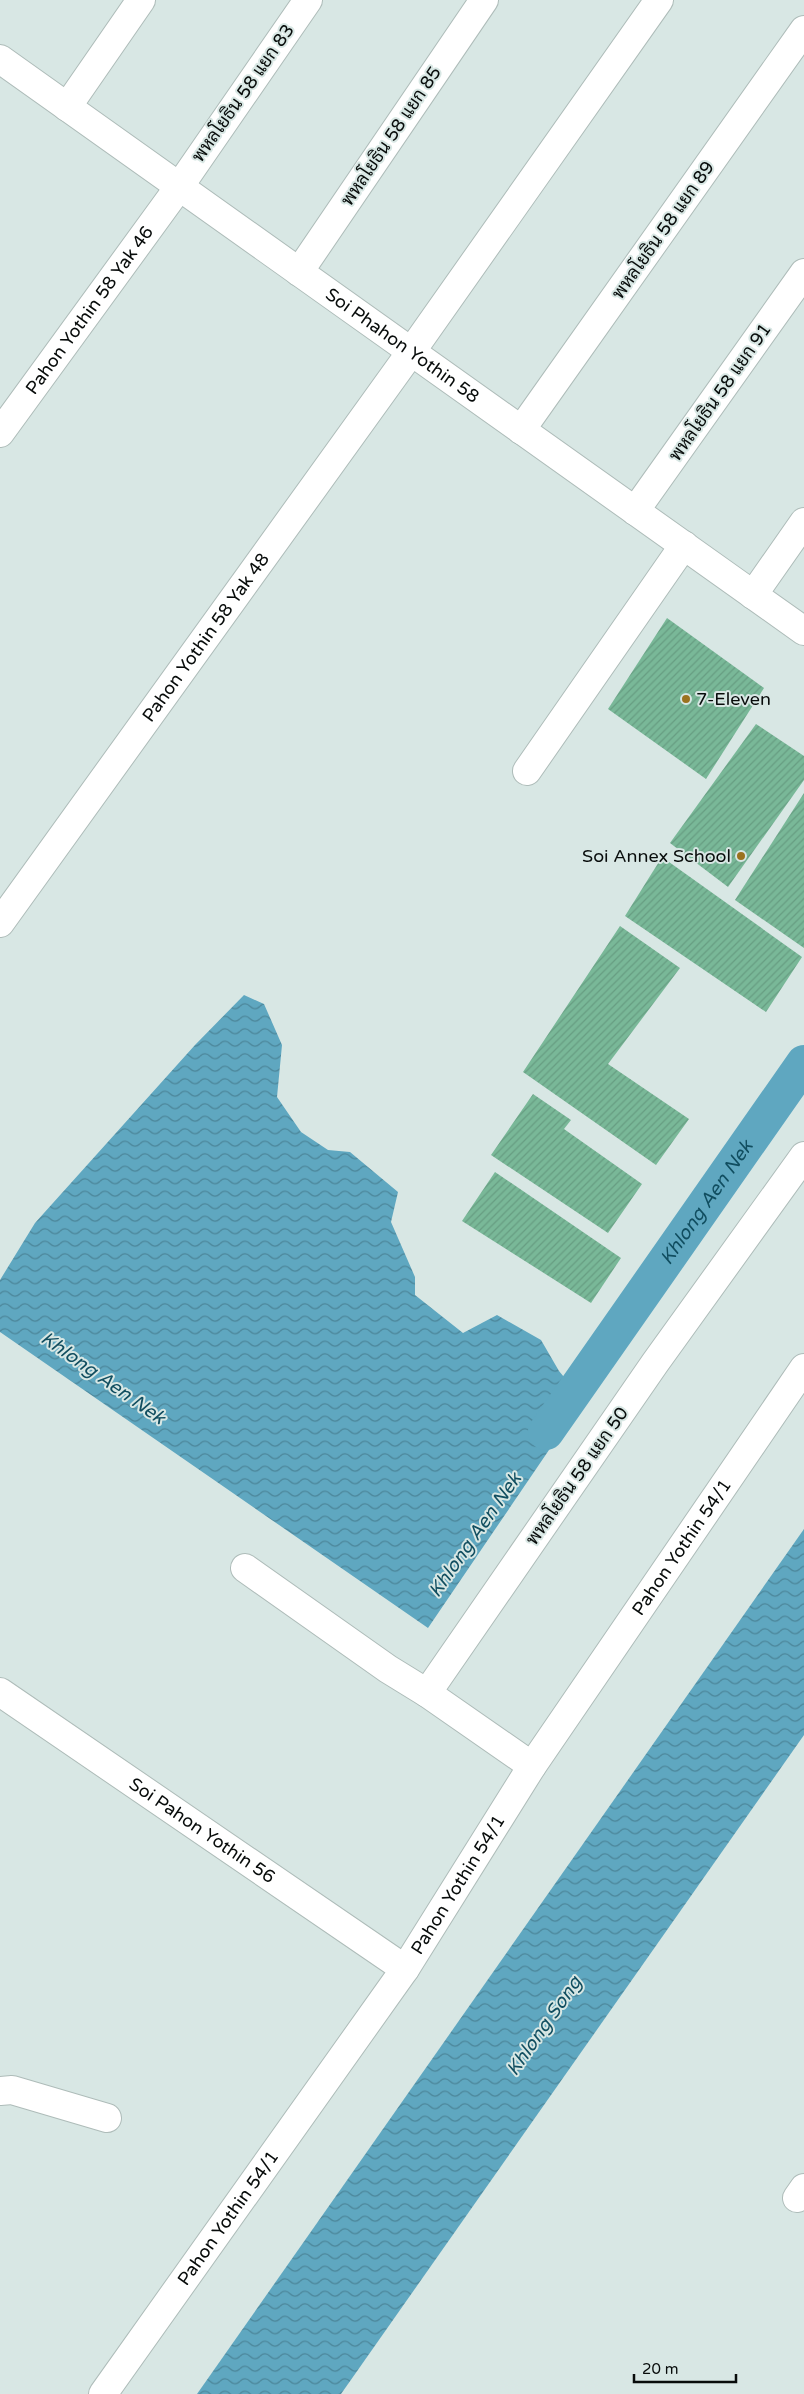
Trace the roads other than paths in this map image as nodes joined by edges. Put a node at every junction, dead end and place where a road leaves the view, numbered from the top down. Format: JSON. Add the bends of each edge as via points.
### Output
{"nodes":[{"id":1,"x":141,"y":0,"type":"edge"},
{"id":2,"x":308,"y":0,"type":"edge"},
{"id":3,"x":484,"y":0,"type":"edge"},
{"id":4,"x":658,"y":0,"type":"edge"},
{"id":5,"x":804,"y":30,"type":"edge"},
{"id":6,"x":0,"y":59,"type":"edge"},
{"id":7,"x":67,"y":107,"type":"junction"},
{"id":8,"x":179,"y":187,"type":"junction"},
{"id":9,"x":299,"y":272,"type":"junction"},
{"id":10,"x":804,"y":273,"type":"edge"},
{"id":11,"x":411,"y":352,"type":"junction"},
{"id":12,"x":521,"y":430,"type":"junction"},
{"id":13,"x":0,"y":433,"type":"edge"},
{"id":14,"x":636,"y":511,"type":"junction"},
{"id":15,"x":804,"y":522,"type":"edge"},
{"id":16,"x":684,"y":545,"type":"junction"},
{"id":17,"x":752,"y":594,"type":"junction"},
{"id":18,"x":804,"y":631,"type":"edge"},
{"id":19,"x":528,"y":771,"type":"dead end"},
{"id":20,"x":0,"y":923,"type":"edge"},
{"id":21,"x":804,"y":1156,"type":"edge"},
{"id":22,"x":804,"y":1368,"type":"edge"},
{"id":23,"x":245,"y":1568,"type":"dead end"},
{"id":24,"x":0,"y":1692,"type":"edge"},
{"id":25,"x":427,"y":1693,"type":"junction"},
{"id":26,"x":532,"y":1766,"type":"junction"},
{"id":27,"x":404,"y":1969,"type":"junction"},
{"id":28,"x":0,"y":2091,"type":"edge"},
{"id":29,"x":107,"y":2118,"type":"dead end"},
{"id":30,"x":103,"y":2394,"type":"edge"}],
"edges":[{"from":1,"to":7,"type":"street"},
{"from":2,"to":8,"type":"street","name":"พหลโยธิน 58 แยก 83"},
{"from":3,"to":9,"type":"street","name":"พหลโยธิน 58 แยก 85"},
{"from":4,"to":11,"type":"street","name":"Pahon Yothin 58 Yak 48"},
{"from":5,"to":12,"type":"street","name":"พหลโยธิน 58 แยก 89"},
{"from":6,"to":7,"type":"street","name":"Soi Phahon Yothin 58"},
{"from":7,"to":8,"type":"street","name":"Soi Phahon Yothin 58"},
{"from":8,"to":9,"type":"street","name":"Soi Phahon Yothin 58"},
{"from":8,"to":13,"type":"street","name":"Pahon Yothin 58 Yak 46"},
{"from":9,"to":11,"type":"street","name":"Soi Phahon Yothin 58"},
{"from":10,"to":14,"type":"street","name":"พหลโยธิน 58 แยก 91"},
{"from":11,"to":12,"type":"street","name":"Soi Phahon Yothin 58"},
{"from":11,"to":20,"type":"street","name":"Pahon Yothin 58 Yak 48"},
{"from":12,"to":14,"type":"street","name":"Soi Phahon Yothin 58"},
{"from":14,"to":16,"type":"street","name":"Soi Phahon Yothin 58"},
{"from":15,"to":17,"type":"street"},
{"from":16,"to":17,"type":"street","name":"Soi Phahon Yothin 58"},
{"from":16,"to":19,"type":"street"},
{"from":17,"to":18,"type":"street","name":"Soi Phahon Yothin 58"},
{"from":21,"to":25,"type":"street","name":"พหลโยธิน 58 แยก 50","via":[[650,1371]]},
{"from":22,"to":26,"type":"street","name":"Pahon Yothin 54/1"},
{"from":23,"to":25,"type":"street"},
{"from":24,"to":27,"type":"street","name":"Soi Pahon Yothin 56"},
{"from":25,"to":26,"type":"street"},
{"from":26,"to":27,"type":"street","name":"Pahon Yothin 54/1"},
{"from":27,"to":30,"type":"street","name":"Pahon Yothin 54/1"},
{"from":28,"to":29,"type":"street","via":[[12,2090]]}]}
